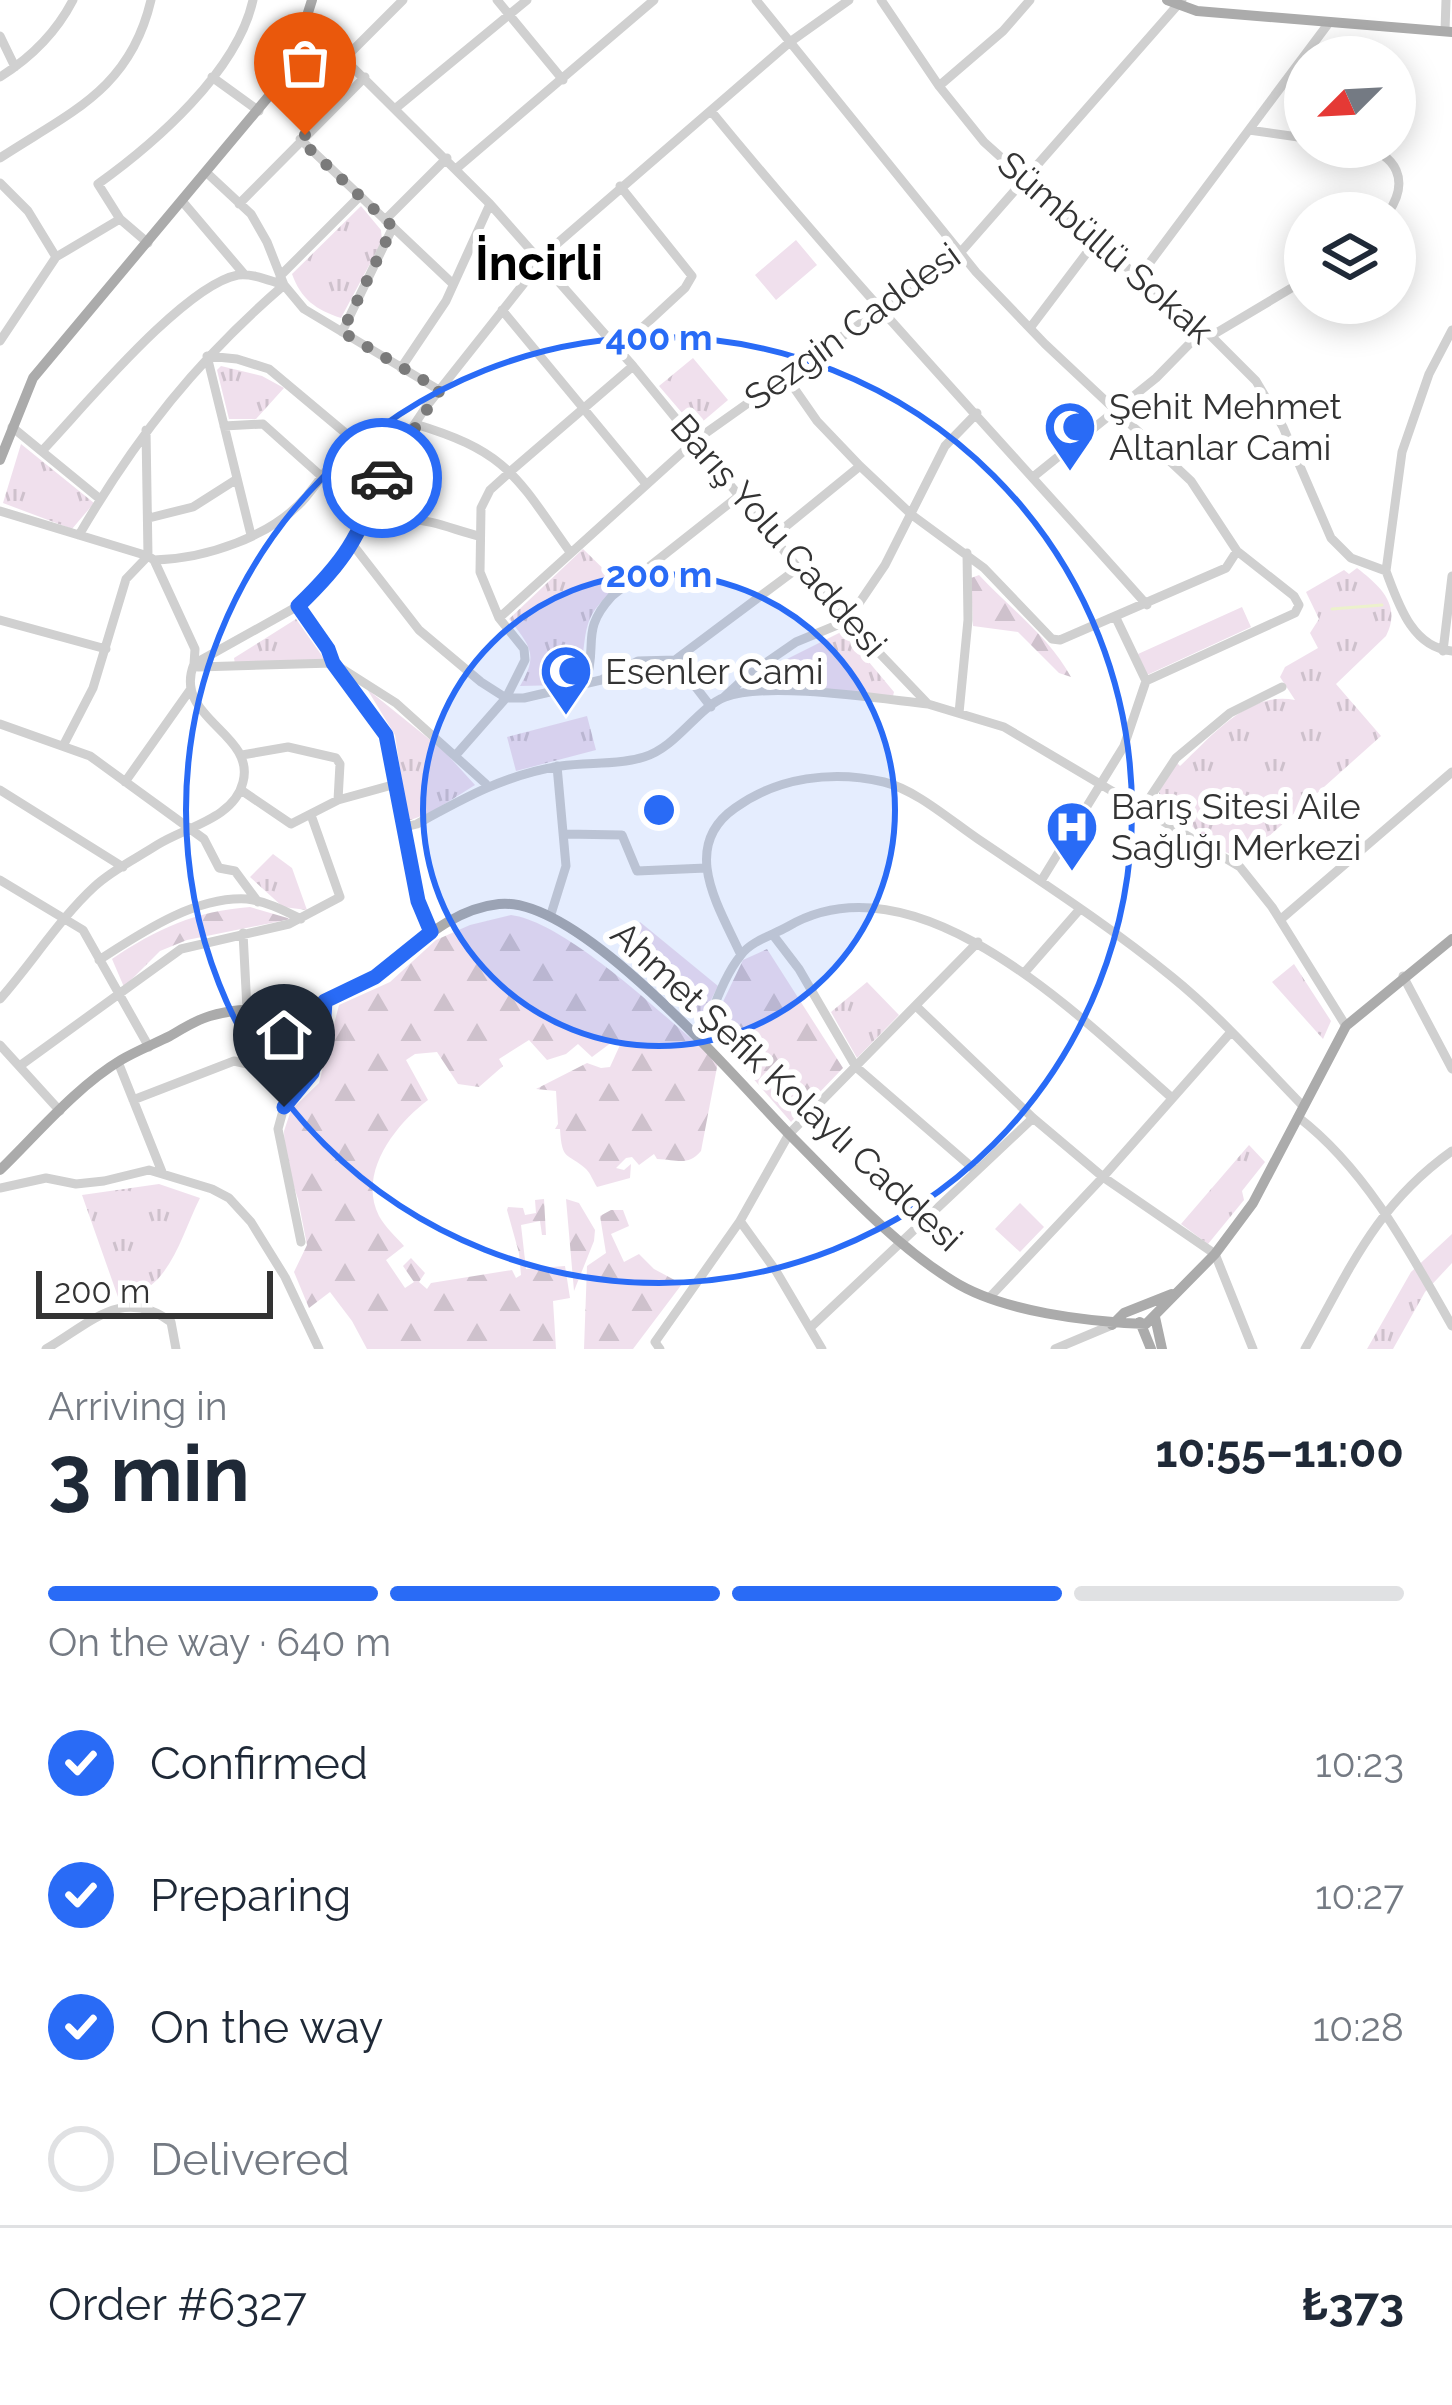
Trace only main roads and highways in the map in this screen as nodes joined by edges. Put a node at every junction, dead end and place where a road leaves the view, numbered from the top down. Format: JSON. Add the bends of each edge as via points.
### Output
{"nodes":[{"id":1,"x":312,"y":0,"type":"edge"},
{"id":2,"x":1176,"y":2,"type":"edge"},
{"id":3,"x":1449,"y":31,"type":"edge"},
{"id":4,"x":0,"y":460,"type":"edge"},
{"id":5,"x":1452,"y":939,"type":"edge"},
{"id":6,"x":0,"y":1170,"type":"edge"},
{"id":7,"x":1175,"y":1293,"type":"junction"},
{"id":8,"x":1142,"y":1306,"type":"junction"},
{"id":9,"x":1155,"y":1316,"type":"junction"},
{"id":10,"x":1142,"y":1323,"type":"junction"},
{"id":11,"x":1112,"y":1324,"type":"junction"},
{"id":12,"x":1151,"y":1349,"type":"edge"},
{"id":13,"x":1162,"y":1349,"type":"edge"}],
"edges":[{"from":1,"to":4,"type":"main road","via":[[293,61],[259,111],[33,378]]},
{"from":2,"to":3,"type":"main road"},
{"from":5,"to":7,"type":"main road","via":[[1346,1026],[1253,1203]]},
{"from":6,"to":11,"type":"main road","name":"Ahmet Şefik Kolaylı Caddesi","via":[[118,1062],[207,1016],[325,1001],[375,977],[431,932],[500,903],[541,909],[577,932],[700,1037],[903,1244],[957,1284]]},
{"from":7,"to":8,"type":"main road"},
{"from":7,"to":9,"type":"main road"},
{"from":8,"to":9,"type":"main road"},
{"from":8,"to":10,"type":"main road"},
{"from":8,"to":11,"type":"main road"},
{"from":9,"to":10,"type":"main road"},
{"from":9,"to":13,"type":"main road"},
{"from":10,"to":11,"type":"main road","name":"Ahmet Şefik Kolaylı Caddesi"},
{"from":10,"to":12,"type":"main road"}]}
